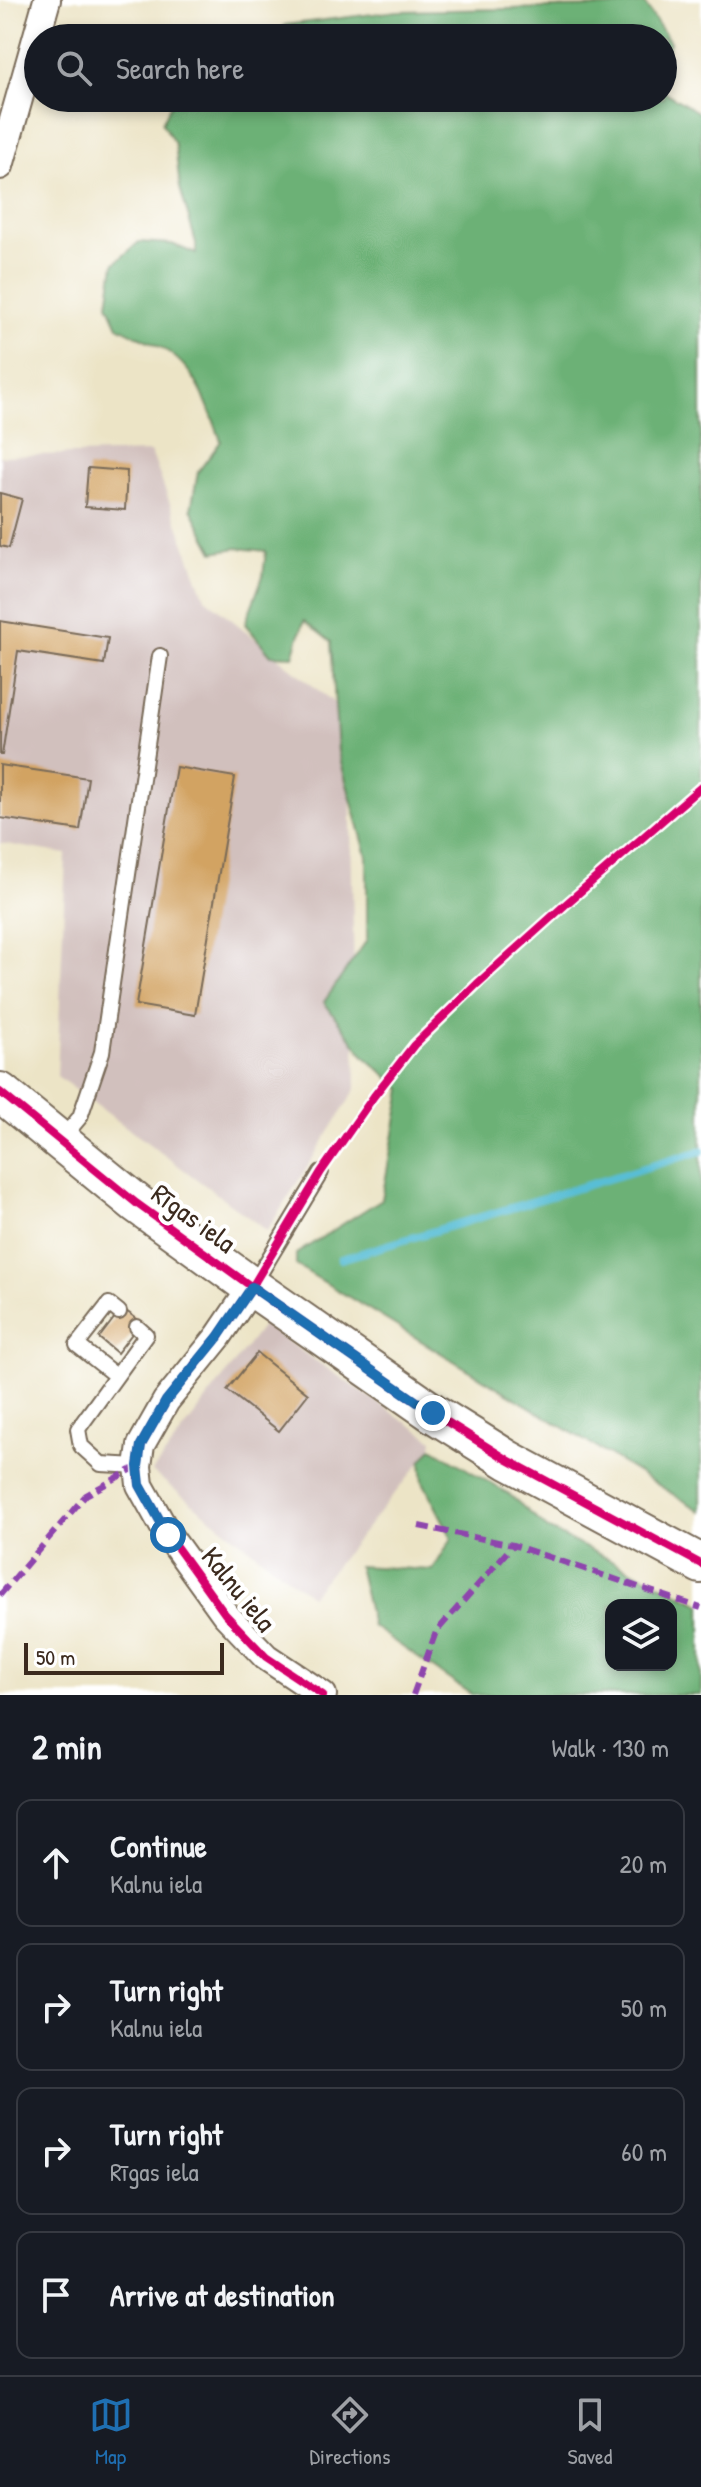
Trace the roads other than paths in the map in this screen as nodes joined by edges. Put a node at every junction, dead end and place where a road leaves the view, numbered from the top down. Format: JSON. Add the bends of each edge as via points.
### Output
{"nodes":[{"id":1,"x":47,"y":0,"type":"edge"},
{"id":2,"x":40,"y":24,"type":"edge"},
{"id":3,"x":24,"y":81,"type":"edge"},
{"id":4,"x":0,"y":166,"type":"edge"},
{"id":5,"x":160,"y":656,"type":"dead end"},
{"id":6,"x":0,"y":1092,"type":"edge"},
{"id":7,"x":59,"y":1142,"type":"junction"},
{"id":8,"x":321,"y":1172,"type":"dead end"},
{"id":9,"x":252,"y":1287,"type":"junction"},
{"id":10,"x":119,"y":1312,"type":"dead end"},
{"id":11,"x":137,"y":1327,"type":"dead end"},
{"id":12,"x":116,"y":1376,"type":"junction"},
{"id":13,"x":138,"y":1466,"type":"junction"},
{"id":14,"x":701,"y":1564,"type":"edge"},
{"id":15,"x":323,"y":1695,"type":"edge"}],
"edges":[{"from":1,"to":2,"type":"street"},
{"from":3,"to":4,"type":"street"},
{"from":5,"to":7,"type":"lane","via":[[102,1052],[80,1117]]},
{"from":6,"to":7,"type":"street","name":"Rīgas iela"},
{"from":7,"to":9,"type":"street","name":"Rīgas iela"},
{"from":8,"to":9,"type":"lane"},
{"from":9,"to":13,"type":"street","via":[[166,1401],[141,1445]]},
{"from":9,"to":14,"type":"street","name":"Rīgas iela","via":[[508,1460]]},
{"from":10,"to":12,"type":"lane","via":[[109,1304],[77,1345]]},
{"from":11,"to":12,"type":"lane","via":[[146,1335]]},
{"from":12,"to":13,"type":"lane","via":[[78,1429],[81,1446],[101,1464]]},
{"from":13,"to":15,"type":"street","name":"Kalnu iela","via":[[140,1485],[168,1535],[225,1614],[266,1657]]}]}
